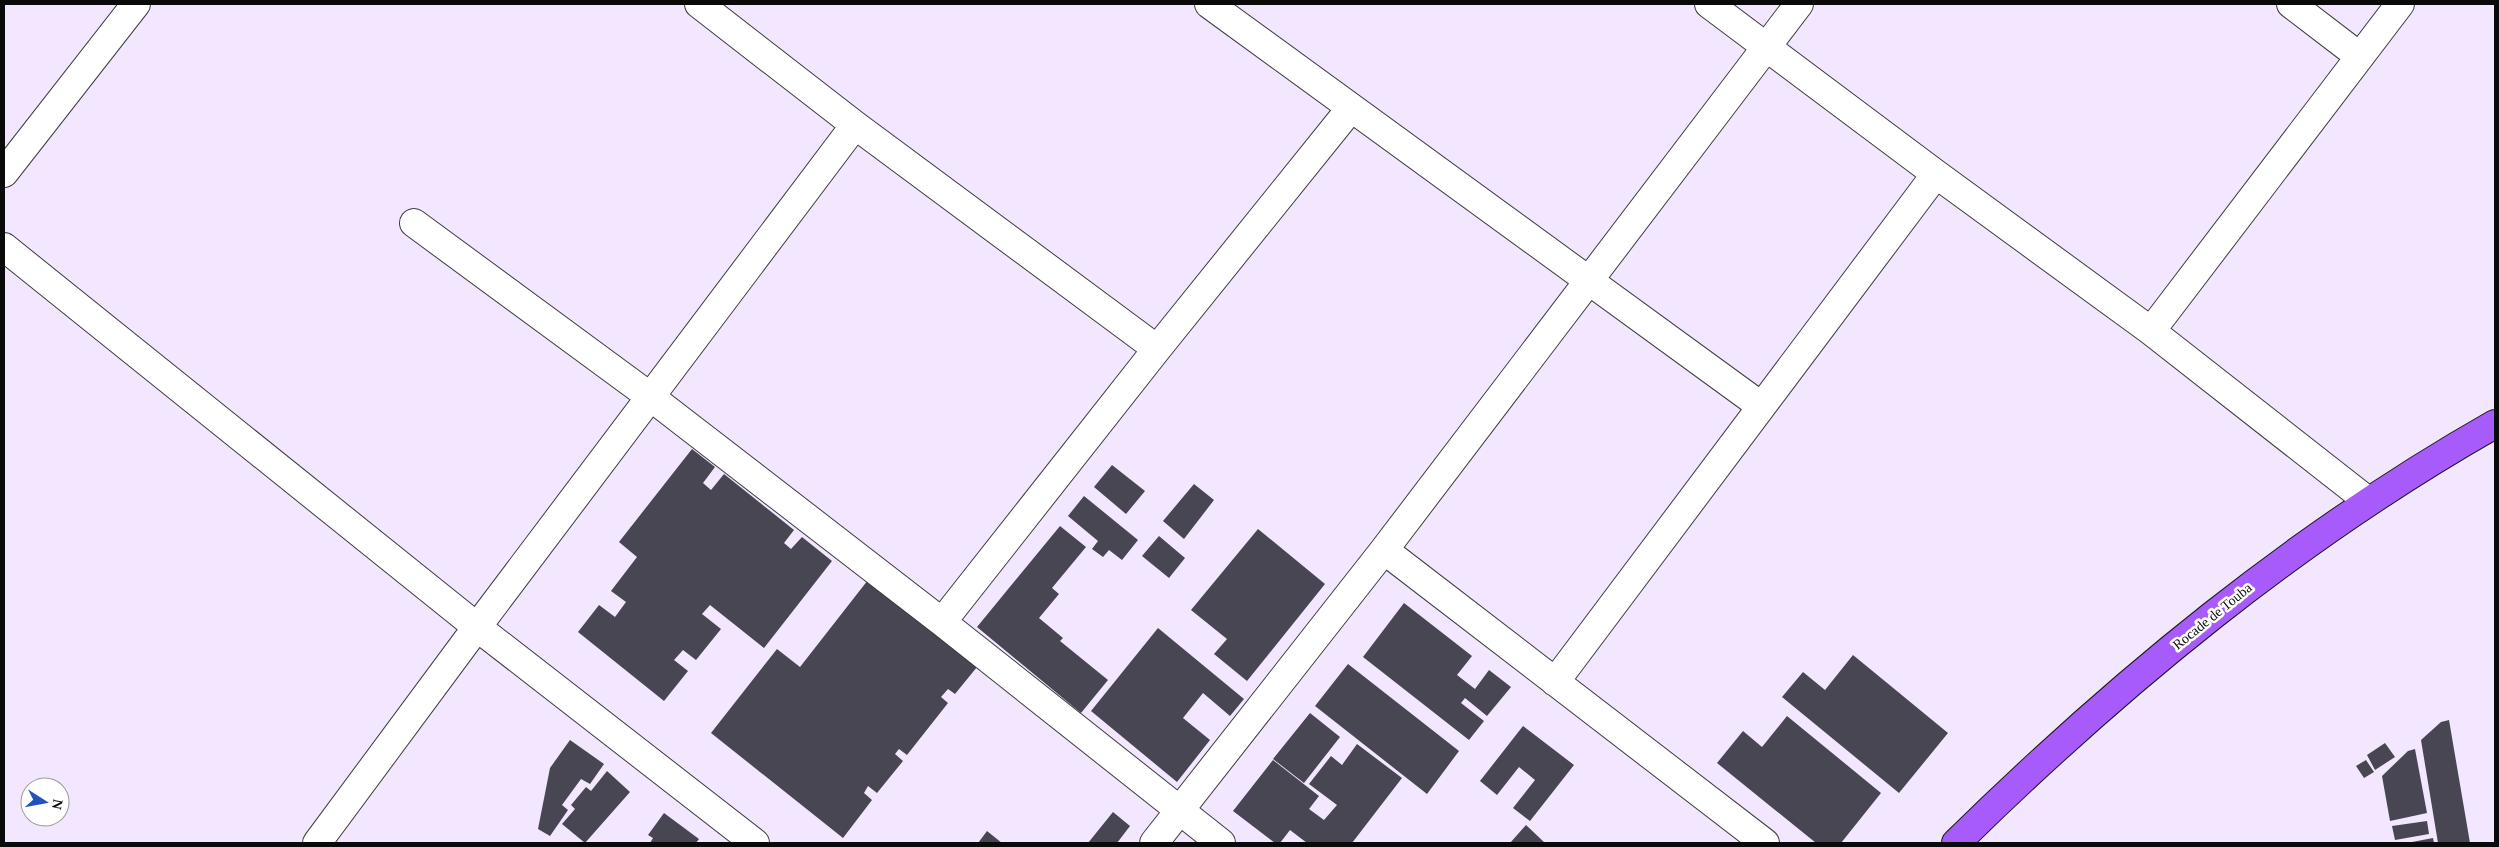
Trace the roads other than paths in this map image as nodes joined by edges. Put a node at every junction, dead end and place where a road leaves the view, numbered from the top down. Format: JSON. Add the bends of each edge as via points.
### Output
{"nodes":[{"id":1,"x":136,"y":4,"type":"edge"},
{"id":2,"x":698,"y":4,"type":"edge"},
{"id":3,"x":1209,"y":4,"type":"edge"},
{"id":4,"x":1709,"y":4,"type":"edge"},
{"id":5,"x":1799,"y":4,"type":"edge"},
{"id":6,"x":2290,"y":4,"type":"edge"},
{"id":7,"x":2400,"y":4,"type":"edge"},
{"id":8,"x":1766,"y":47,"type":"junction"},
{"id":9,"x":2359,"y":56,"type":"junction"},
{"id":10,"x":1351,"y":108,"type":"junction"},
{"id":11,"x":855,"y":125,"type":"junction"},
{"id":12,"x":4,"y":172,"type":"edge"},
{"id":13,"x":1936,"y":174,"type":"junction"},
{"id":14,"x":414,"y":223,"type":"dead end"},
{"id":15,"x":4,"y":247,"type":"edge"},
{"id":16,"x":1587,"y":281,"type":"junction"},
{"id":17,"x":2151,"y":331,"type":"junction"},
{"id":18,"x":1157,"y":349,"type":"junction"},
{"id":19,"x":652,"y":398,"type":"junction"},
{"id":20,"x":1761,"y":406,"type":"junction"},
{"id":21,"x":2495,"y":424,"type":"edge"},
{"id":22,"x":2368,"y":501,"type":"junction"},
{"id":23,"x":1384,"y":550,"type":"junction"},
{"id":24,"x":942,"y":622,"type":"junction"},
{"id":25,"x":477,"y":627,"type":"junction"},
{"id":26,"x":1555,"y":682,"type":"junction"},
{"id":27,"x":1180,"y":812,"type":"junction"},
{"id":28,"x":317,"y":843,"type":"edge"},
{"id":29,"x":754,"y":843,"type":"edge"},
{"id":30,"x":1154,"y":843,"type":"edge"},
{"id":31,"x":1221,"y":843,"type":"edge"},
{"id":32,"x":1765,"y":843,"type":"edge"},
{"id":33,"x":1956,"y":843,"type":"edge"}],
"edges":[{"from":1,"to":12,"type":"street"},
{"from":2,"to":11,"type":"street"},
{"from":3,"to":10,"type":"street"},
{"from":4,"to":8,"type":"street"},
{"from":5,"to":8,"type":"street"},
{"from":6,"to":9,"type":"street"},
{"from":7,"to":9,"type":"street"},
{"from":8,"to":13,"type":"street"},
{"from":8,"to":16,"type":"street"},
{"from":9,"to":17,"type":"street"},
{"from":10,"to":16,"type":"street"},
{"from":10,"to":18,"type":"street"},
{"from":11,"to":18,"type":"street"},
{"from":11,"to":19,"type":"street"},
{"from":13,"to":17,"type":"street"},
{"from":13,"to":20,"type":"street"},
{"from":14,"to":19,"type":"street"},
{"from":15,"to":25,"type":"street"},
{"from":16,"to":20,"type":"street"},
{"from":16,"to":23,"type":"street"},
{"from":17,"to":22,"type":"street"},
{"from":18,"to":24,"type":"street"},
{"from":19,"to":24,"type":"street"},
{"from":19,"to":25,"type":"street"},
{"from":20,"to":26,"type":"street"},
{"from":21,"to":22,"type":"main road","name":"Rocade de Touba"},
{"from":22,"to":33,"type":"main road","name":"Rocade de Touba","via":[[2242,591],[2172,648],[2102,707]]},
{"from":23,"to":26,"type":"street"},
{"from":23,"to":27,"type":"street"},
{"from":24,"to":27,"type":"street"},
{"from":25,"to":28,"type":"street"},
{"from":25,"to":29,"type":"street"},
{"from":26,"to":32,"type":"street"},
{"from":27,"to":30,"type":"street"},
{"from":27,"to":31,"type":"street"}]}
